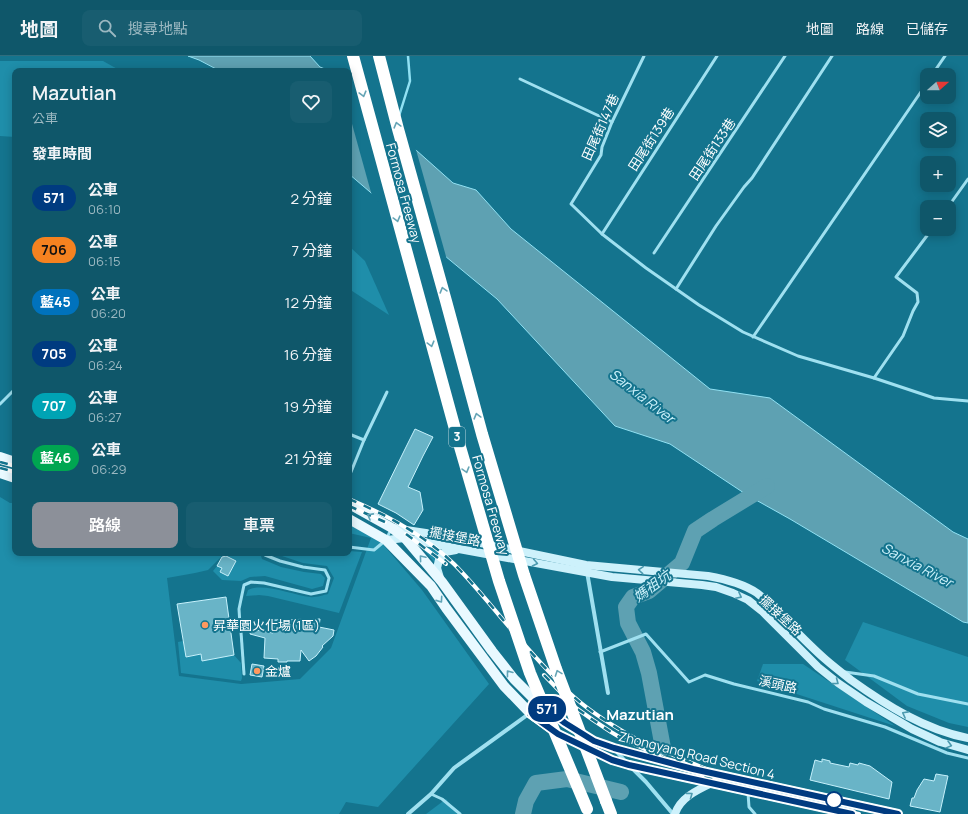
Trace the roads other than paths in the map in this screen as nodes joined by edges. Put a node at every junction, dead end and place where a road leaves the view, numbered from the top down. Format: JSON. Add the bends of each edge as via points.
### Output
{"nodes":[{"id":1,"x":353,"y":56,"type":"edge"},
{"id":2,"x":379,"y":56,"type":"edge"},
{"id":3,"x":644,"y":56,"type":"edge"},
{"id":4,"x":717,"y":56,"type":"edge"},
{"id":5,"x":785,"y":56,"type":"edge"},
{"id":6,"x":832,"y":56,"type":"edge"},
{"id":7,"x":945,"y":56,"type":"edge"},
{"id":8,"x":937,"y":68,"type":"edge"},
{"id":9,"x":520,"y":79,"type":"dead end"},
{"id":10,"x":920,"y":93,"type":"edge"},
{"id":11,"x":612,"y":122,"type":"junction"},
{"id":12,"x":968,"y":179,"type":"edge"},
{"id":13,"x":953,"y":200,"type":"edge"},
{"id":14,"x":602,"y":234,"type":"junction"},
{"id":15,"x":927,"y":236,"type":"edge"},
{"id":16,"x":654,"y":253,"type":"dead end"},
{"id":17,"x":676,"y":288,"type":"junction"},
{"id":18,"x":753,"y":337,"type":"junction"},
{"id":19,"x":874,"y":378,"type":"junction"},
{"id":20,"x":12,"y":392,"type":"edge"},
{"id":21,"x":388,"y":392,"type":"dead end"},
{"id":22,"x":968,"y":401,"type":"edge"},
{"id":23,"x":0,"y":404,"type":"edge"},
{"id":24,"x":352,"y":435,"type":"edge"},
{"id":25,"x":364,"y":440,"type":"junction"},
{"id":26,"x":0,"y":457,"type":"edge"},
{"id":27,"x":12,"y":461,"type":"edge"},
{"id":28,"x":352,"y":470,"type":"edge"},
{"id":29,"x":0,"y":473,"type":"edge"},
{"id":30,"x":12,"y":477,"type":"edge"},
{"id":31,"x":352,"y":506,"type":"edge"},
{"id":32,"x":352,"y":521,"type":"edge"},
{"id":33,"x":392,"y":528,"type":"junction"},
{"id":34,"x":406,"y":538,"type":"junction"},
{"id":35,"x":386,"y":540,"type":"junction"},
{"id":36,"x":352,"y":547,"type":"edge"},
{"id":37,"x":459,"y":549,"type":"junction"},
{"id":38,"x":268,"y":556,"type":"edge"},
{"id":39,"x":586,"y":569,"type":"junction"},
{"id":40,"x":442,"y":582,"type":"junction"},
{"id":41,"x":240,"y":625,"type":"dead end"},
{"id":42,"x":241,"y":632,"type":"dead end"},
{"id":43,"x":601,"y":651,"type":"junction"},
{"id":44,"x":841,"y":672,"type":"junction"},
{"id":45,"x":244,"y":674,"type":"dead end"},
{"id":46,"x":608,"y":693,"type":"dead end"},
{"id":47,"x":536,"y":701,"type":"junction"},
{"id":48,"x":968,"y":704,"type":"edge"},
{"id":49,"x":530,"y":714,"type":"junction"},
{"id":50,"x":968,"y":738,"type":"edge"},
{"id":51,"x":614,"y":748,"type":"junction"},
{"id":52,"x":647,"y":750,"type":"dead end"},
{"id":53,"x":968,"y":750,"type":"edge"},
{"id":54,"x":968,"y":758,"type":"edge"},
{"id":55,"x":629,"y":765,"type":"junction"},
{"id":56,"x":678,"y":768,"type":"junction"},
{"id":57,"x":712,"y":783,"type":"junction"},
{"id":58,"x":748,"y":786,"type":"junction"},
{"id":59,"x":431,"y":794,"type":"junction"},
{"id":60,"x":588,"y":811,"type":"edge"},
{"id":61,"x":408,"y":814,"type":"edge"},
{"id":62,"x":460,"y":814,"type":"edge"},
{"id":63,"x":612,"y":814,"type":"edge"},
{"id":64,"x":674,"y":814,"type":"edge"},
{"id":65,"x":755,"y":814,"type":"edge"},
{"id":66,"x":852,"y":814,"type":"edge"},
{"id":67,"x":898,"y":814,"type":"edge"}],
"edges":[{"from":1,"to":60,"type":"highway","name":"Formosa Freeway","number":"3","one_way":true,"bridge":true,"via":[[499,582],[530,674]]},
{"from":63,"to":2,"type":"highway","name":"Formosa Freeway","number":"3","one_way":true,"bridge":true,"via":[[556,669],[522,568],[482,434]]},
{"from":3,"to":11,"type":"lane","name":"田尾街147巷"},
{"from":4,"to":14,"type":"lane","name":"田尾街139巷"},
{"from":5,"to":16,"type":"lane","name":"田尾街133巷"},
{"from":6,"to":17,"type":"lane"},
{"from":7,"to":8,"type":"lane"},
{"from":9,"to":11,"type":"lane"},
{"from":10,"to":18,"type":"lane"},
{"from":11,"to":14,"type":"lane","name":"田尾街147巷","via":[[601,155],[571,204]]},
{"from":12,"to":13,"type":"lane"},
{"from":14,"to":17,"type":"lane"},
{"from":15,"to":19,"type":"lane","via":[[896,277],[917,293],[918,302],[903,336]]},
{"from":17,"to":18,"type":"lane"},
{"from":18,"to":19,"type":"lane","via":[[798,356]]},
{"from":19,"to":22,"type":"lane","via":[[934,398]]},
{"from":20,"to":23,"type":"lane"},
{"from":21,"to":25,"type":"lane"},
{"from":24,"to":25,"type":"lane"},
{"from":25,"to":28,"type":"lane"},
{"from":26,"to":27,"type":"main road"},
{"from":29,"to":30,"type":"main road"},
{"from":33,"to":31,"type":"main road","name":"Zhongyang Road Section 4","one_way":true},
{"from":32,"to":35,"type":"main road","name":"Zhongyang Road Section 4"},
{"from":33,"to":34,"type":"main road","name":"Zhongyang Road Section 4"},
{"from":33,"to":35,"type":"lane"},
{"from":33,"to":39,"type":"street","name":"擺接堡路","via":[[452,537]]},
{"from":34,"to":35,"type":"street","name":"擺接堡路"},
{"from":34,"to":37,"type":"street","name":"擺接堡路"},
{"from":40,"to":34,"type":"main road","name":"Zhongyang Road Section 4","one_way":true},
{"from":35,"to":36,"type":"lane","via":[[374,550]]},
{"from":35,"to":49,"type":"main road","name":"Zhongyang Road Section 4","one_way":true,"via":[[431,586],[504,686]]},
{"from":37,"to":39,"type":"street","name":"擺接堡路","one_way":true},
{"from":37,"to":40,"type":"street","via":[[445,552],[438,560],[437,568]]},
{"from":38,"to":41,"type":"lane","via":[[303,567],[325,570],[329,578],[326,591],[311,594],[251,582],[244,585],[239,609]]},
{"from":39,"to":43,"type":"street"},
{"from":44,"to":39,"type":"street","name":"擺接堡路","one_way":true,"via":[[756,593],[738,583],[708,576],[612,568]]},
{"from":39,"to":53,"type":"street","name":"擺接堡路","one_way":true,"via":[[612,577],[716,587],[748,600],[838,683],[919,732],[940,742]]},
{"from":47,"to":40,"type":"main road","name":"Zhongyang Road Section 4","one_way":true,"via":[[514,680]]},
{"from":42,"to":45,"type":"lane"},
{"from":43,"to":46,"type":"street"},
{"from":43,"to":54,"type":"lane","name":"溪頭路","via":[[646,634],[689,682],[705,675],[797,698],[885,727],[947,753]]},
{"from":44,"to":48,"type":"lane","via":[[874,676],[918,694]]},
{"from":50,"to":44,"type":"street","name":"擺接堡路","one_way":true,"via":[[916,720],[868,692]]},
{"from":47,"to":49,"type":"street"},
{"from":47,"to":51,"type":"main road","name":"Zhongyang Road Section 4","via":[[594,741]]},
{"from":49,"to":55,"type":"main road","name":"Zhongyang Road Section 4","via":[[558,734],[612,760]]},
{"from":49,"to":59,"type":"street","via":[[454,768]]},
{"from":51,"to":55,"type":"street"},
{"from":51,"to":56,"type":"main road","name":"Zhongyang Road Section 4"},
{"from":52,"to":56,"type":"street"},
{"from":55,"to":56,"type":"main road","name":"Zhongyang Road Section 4"},
{"from":55,"to":64,"type":"street"},
{"from":56,"to":57,"type":"main road","name":"Zhongyang Road Section 4"},
{"from":56,"to":58,"type":"main road","name":"Zhongyang Road Section 4","via":[[693,769]]},
{"from":57,"to":58,"type":"main road","name":"Zhongyang Road Section 4"},
{"from":64,"to":57,"type":"street","one_way":true,"via":[[687,797]]},
{"from":58,"to":65,"type":"lane","via":[[749,807]]},
{"from":58,"to":66,"type":"main road","name":"Zhongyang Road Section 4"},
{"from":58,"to":67,"type":"main road","name":"Zhongyang Road Section 4"},
{"from":59,"to":61,"type":"street"},
{"from":59,"to":62,"type":"lane","via":[[442,799]]}]}
